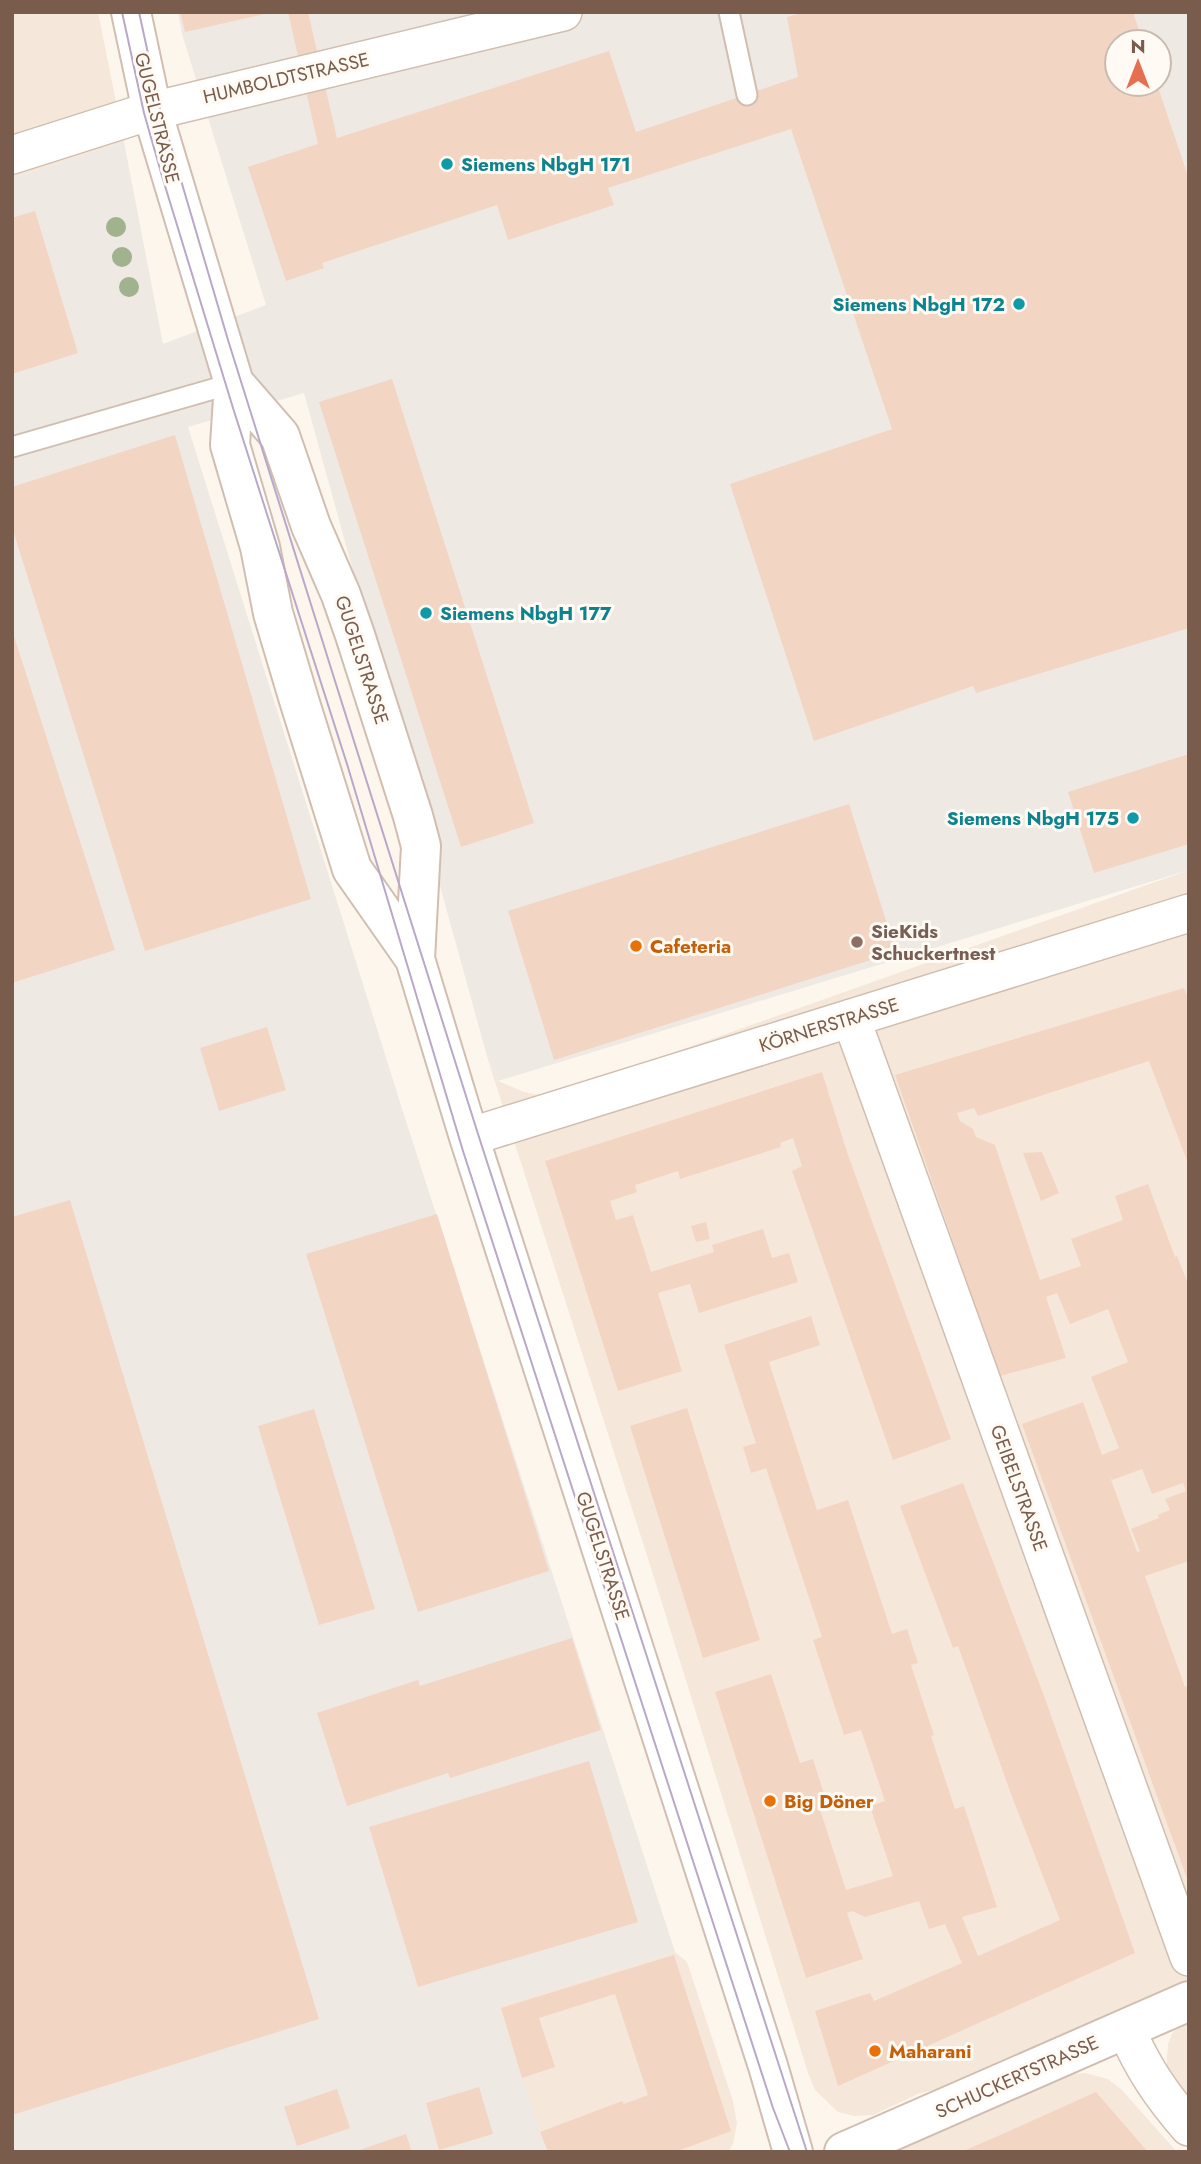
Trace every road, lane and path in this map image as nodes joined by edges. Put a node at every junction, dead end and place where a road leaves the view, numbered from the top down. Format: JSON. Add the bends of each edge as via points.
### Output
{"nodes":[{"id":1,"x":131,"y":12,"type":"edge"},
{"id":2,"x":562,"y":12,"type":"edge"},
{"id":3,"x":729,"y":12,"type":"edge"},
{"id":4,"x":747,"y":95,"type":"dead end"},
{"id":5,"x":152,"y":111,"type":"junction"},
{"id":6,"x":12,"y":155,"type":"edge"},
{"id":7,"x":234,"y":383,"type":"junction"},
{"id":8,"x":12,"y":447,"type":"edge"},
{"id":9,"x":1189,"y":913,"type":"edge"},
{"id":10,"x":415,"y":959,"type":"junction"},
{"id":11,"x":850,"y":1018,"type":"junction"},
{"id":12,"x":469,"y":1137,"type":"junction"},
{"id":13,"x":1189,"y":1957,"type":"edge"},
{"id":14,"x":1189,"y":2001,"type":"edge"},
{"id":15,"x":1126,"y":2029,"type":"junction"},
{"id":16,"x":1189,"y":2127,"type":"edge"},
{"id":17,"x":793,"y":2152,"type":"edge"},
{"id":18,"x":844,"y":2152,"type":"edge"}],
"edges":[{"from":1,"to":5,"type":"street","name":"GUGELSTRASSE"},
{"from":2,"to":5,"type":"street","name":"HUMBOLDTSTRASSE"},
{"from":3,"to":4,"type":"lane"},
{"from":5,"to":6,"type":"street","name":"HUMBOLDTSTRASSE"},
{"from":5,"to":7,"type":"street","name":"GUGELSTRASSE"},
{"from":7,"to":8,"type":"lane"},
{"from":7,"to":10,"type":"street","name":"GUGELSTRASSE","via":[[230,445],[302,712],[352,869]]},
{"from":7,"to":10,"type":"street","name":"GUGELSTRASSE","via":[[280,436],[355,635],[409,803],[421,846]]},
{"from":9,"to":11,"type":"street","name":"KÖRNERSTRASSE"},
{"from":10,"to":12,"type":"street","name":"GUGELSTRASSE"},
{"from":11,"to":12,"type":"street","name":"KÖRNERSTRASSE"},
{"from":11,"to":13,"type":"street","name":"GEIBELSTRASSE"},
{"from":12,"to":17,"type":"street","name":"GUGELSTRASSE"},
{"from":14,"to":15,"type":"street","name":"SCHUCKERTSTRASSE"},
{"from":15,"to":16,"type":"street","via":[[1161,2096]]},
{"from":15,"to":18,"type":"street","name":"SCHUCKERTSTRASSE"}]}
